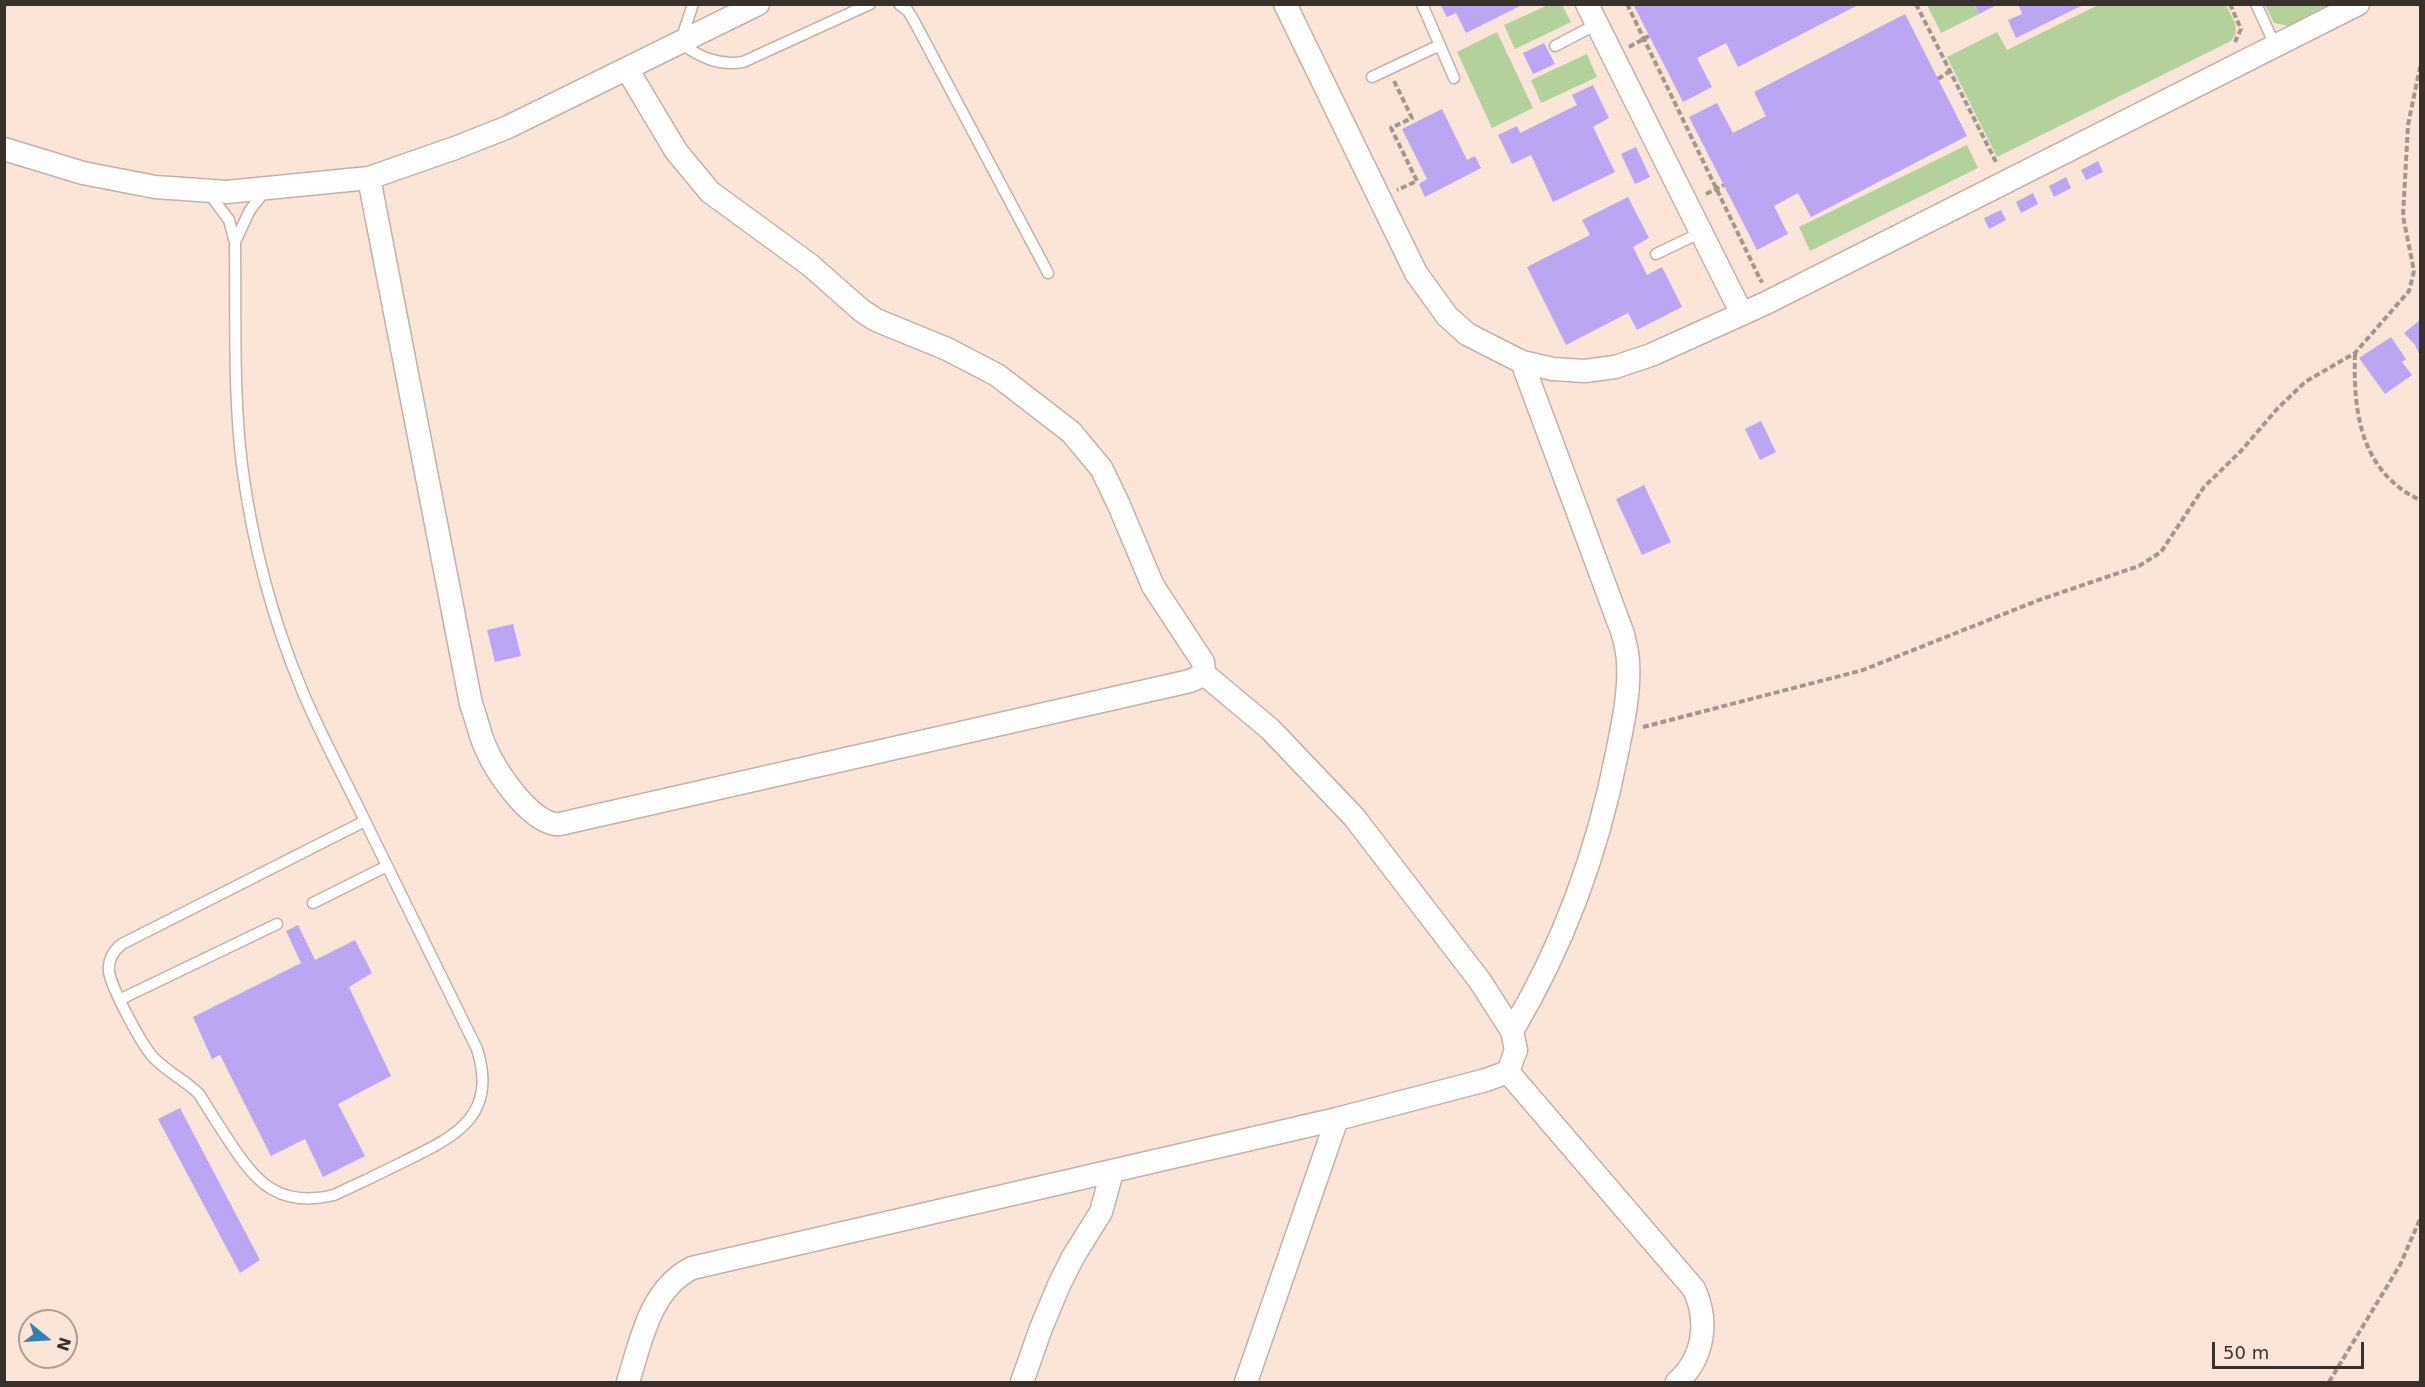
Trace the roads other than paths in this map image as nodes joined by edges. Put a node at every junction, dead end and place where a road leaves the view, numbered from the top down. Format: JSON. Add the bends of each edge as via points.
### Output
{"nodes":[{"id":1,"x":693,"y":4,"type":"edge"},
{"id":2,"x":758,"y":4,"type":"edge"},
{"id":3,"x":870,"y":4,"type":"edge"},
{"id":4,"x":899,"y":4,"type":"edge"},
{"id":5,"x":1422,"y":4,"type":"edge"},
{"id":6,"x":2256,"y":4,"type":"edge"},
{"id":7,"x":2358,"y":4,"type":"edge"},
{"id":8,"x":1288,"y":6,"type":"edge"},
{"id":9,"x":730,"y":13,"type":"edge"},
{"id":10,"x":1592,"y":14,"type":"edge"},
{"id":11,"x":680,"y":43,"type":"junction"},
{"id":12,"x":1440,"y":45,"type":"junction"},
{"id":13,"x":2275,"y":45,"type":"junction"},
{"id":14,"x":1556,"y":46,"type":"dead end"},
{"id":15,"x":627,"y":69,"type":"junction"},
{"id":16,"x":1372,"y":78,"type":"dead end"},
{"id":17,"x":1454,"y":78,"type":"dead end"},
{"id":18,"x":4,"y":149,"type":"edge"},
{"id":19,"x":369,"y":178,"type":"junction"},
{"id":20,"x":268,"y":188,"type":"junction"},
{"id":21,"x":207,"y":191,"type":"junction"},
{"id":22,"x":1702,"y":232,"type":"junction"},
{"id":23,"x":235,"y":242,"type":"junction"},
{"id":24,"x":1656,"y":254,"type":"dead end"},
{"id":25,"x":1048,"y":273,"type":"dead end"},
{"id":26,"x":1742,"y":314,"type":"junction"},
{"id":27,"x":1522,"y":362,"type":"junction"},
{"id":28,"x":1203,"y":673,"type":"junction"},
{"id":29,"x":365,"y":821,"type":"junction"},
{"id":30,"x":387,"y":866,"type":"junction"},
{"id":31,"x":313,"y":903,"type":"dead end"},
{"id":32,"x":278,"y":924,"type":"dead end"},
{"id":33,"x":121,"y":999,"type":"junction"},
{"id":34,"x":1512,"y":1031,"type":"junction"},
{"id":35,"x":1508,"y":1072,"type":"junction"},
{"id":36,"x":1337,"y":1119,"type":"junction"},
{"id":37,"x":1112,"y":1172,"type":"junction"},
{"id":38,"x":628,"y":1383,"type":"edge"},
{"id":39,"x":1022,"y":1383,"type":"edge"},
{"id":40,"x":1246,"y":1383,"type":"edge"},
{"id":41,"x":1677,"y":1383,"type":"edge"}],
"edges":[{"from":1,"to":11,"type":"lane"},
{"from":2,"to":9,"type":"street"},
{"from":3,"to":11,"type":"lane","via":[[743,62],[711,60]]},
{"from":4,"to":25,"type":"lane","via":[[914,21]]},
{"from":5,"to":12,"type":"lane"},
{"from":6,"to":13,"type":"lane"},
{"from":7,"to":13,"type":"street"},
{"from":8,"to":27,"type":"street","via":[[1430,295],[1467,334]]},
{"from":9,"to":11,"type":"street"},
{"from":10,"to":14,"type":"lane"},
{"from":10,"to":22,"type":"street"},
{"from":11,"to":15,"type":"street"},
{"from":12,"to":16,"type":"lane"},
{"from":12,"to":17,"type":"lane"},
{"from":13,"to":26,"type":"street"},
{"from":15,"to":19,"type":"street","via":[[508,127]]},
{"from":15,"to":28,"type":"street","via":[[676,152],[710,192],[810,265],[869,315],[997,375],[1071,432],[1101,468],[1153,586],[1203,662]]},
{"from":18,"to":21,"type":"street","via":[[111,179],[155,188]]},
{"from":19,"to":20,"type":"street"},
{"from":19,"to":28,"type":"street","via":[[471,704],[485,746],[505,779],[521,801],[540,817],[555,824],[573,821],[1190,681]]},
{"from":20,"to":21,"type":"street"},
{"from":20,"to":23,"type":"lane","via":[[250,210]]},
{"from":21,"to":23,"type":"lane","via":[[229,220]]},
{"from":22,"to":24,"type":"lane"},
{"from":22,"to":26,"type":"street"},
{"from":23,"to":29,"type":"lane","via":[[238,414],[260,564],[302,691]]},
{"from":26,"to":27,"type":"street","via":[[1615,367],[1585,371]]},
{"from":27,"to":34,"type":"street","via":[[1623,634],[1628,661],[1621,732],[1609,792],[1548,968]]},
{"from":28,"to":34,"type":"street","via":[[1270,729],[1354,817],[1480,981]]},
{"from":29,"to":30,"type":"lane"},
{"from":29,"to":33,"type":"lane","via":[[122,944],[109,964]]},
{"from":30,"to":31,"type":"lane"},
{"from":30,"to":33,"type":"lane","via":[[481,1062],[479,1102],[465,1125],[445,1142],[334,1195],[303,1198],[273,1190],[245,1165],[200,1094],[145,1048]]},
{"from":32,"to":33,"type":"lane"},
{"from":34,"to":35,"type":"street","via":[[1516,1050]]},
{"from":35,"to":36,"type":"street"},
{"from":35,"to":41,"type":"street","via":[[1694,1288],[1704,1319],[1699,1349]]},
{"from":36,"to":37,"type":"street"},
{"from":36,"to":40,"type":"street"},
{"from":37,"to":38,"type":"street","via":[[692,1268],[679,1275],[656,1302]]},
{"from":37,"to":39,"type":"street","via":[[1101,1212],[1059,1285]]}]}
